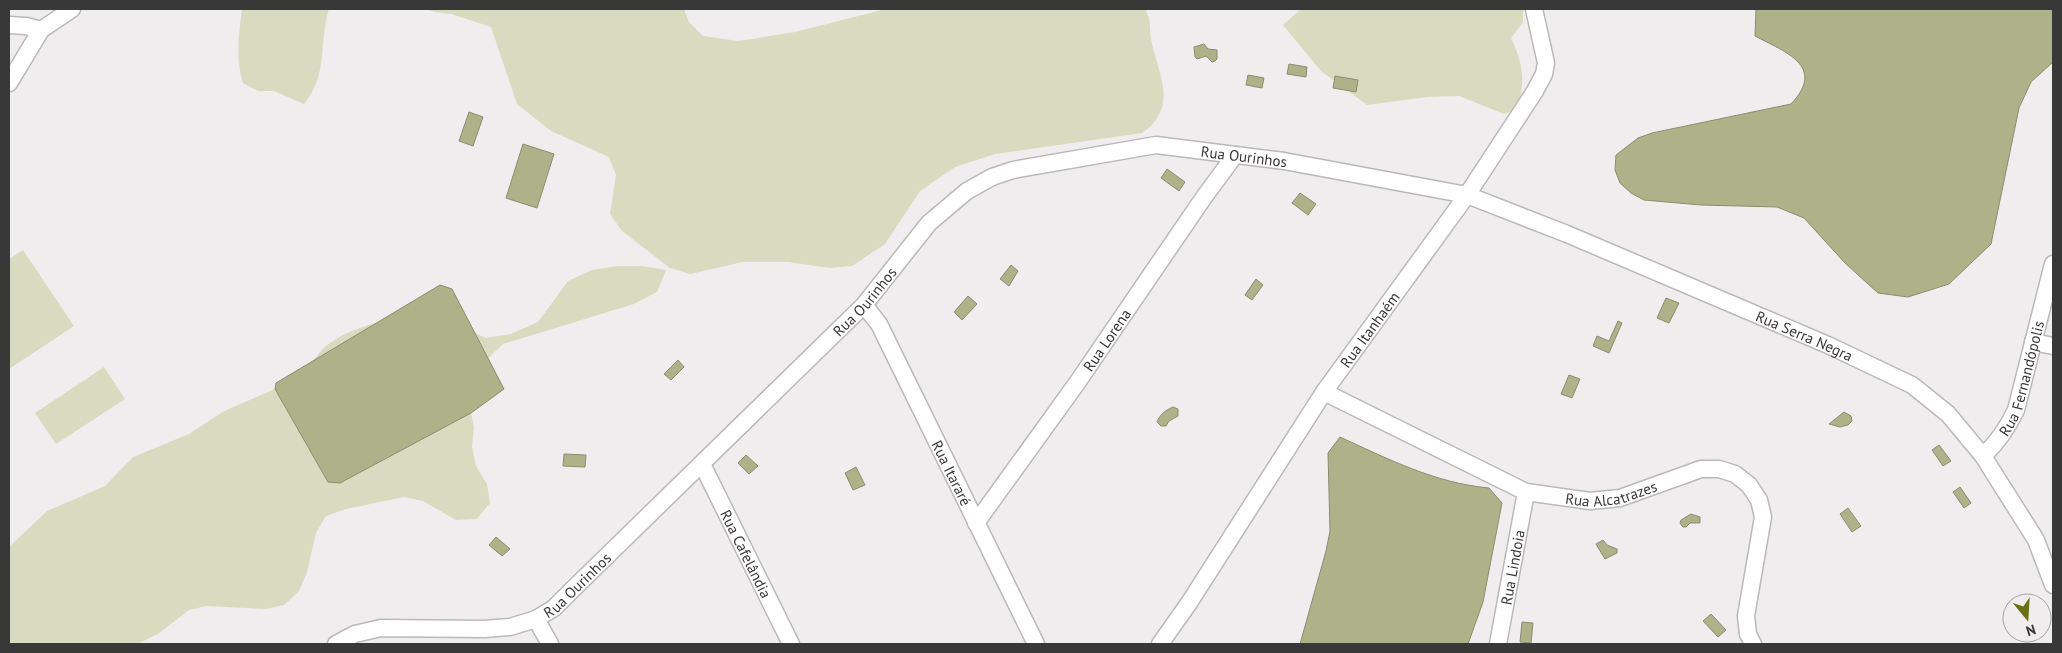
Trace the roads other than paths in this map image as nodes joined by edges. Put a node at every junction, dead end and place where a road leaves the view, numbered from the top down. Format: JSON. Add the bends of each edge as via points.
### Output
{"nodes":[{"id":1,"x":72,"y":9,"type":"edge"},
{"id":2,"x":1534,"y":9,"type":"edge"},
{"id":3,"x":9,"y":25,"type":"edge"},
{"id":4,"x":41,"y":30,"type":"junction"},
{"id":5,"x":9,"y":83,"type":"edge"},
{"id":6,"x":1235,"y":155,"type":"junction"},
{"id":7,"x":1467,"y":195,"type":"junction"},
{"id":8,"x":2053,"y":264,"type":"edge"},
{"id":9,"x":864,"y":305,"type":"junction"},
{"id":10,"x":2033,"y":342,"type":"junction"},
{"id":11,"x":2053,"y":346,"type":"edge"},
{"id":12,"x":1324,"y":392,"type":"junction"},
{"id":13,"x":1983,"y":456,"type":"junction"},
{"id":14,"x":702,"y":464,"type":"junction"},
{"id":15,"x":1526,"y":492,"type":"junction"},
{"id":16,"x":976,"y":523,"type":"junction"},
{"id":17,"x":2053,"y":585,"type":"edge"},
{"id":18,"x":536,"y":619,"type":"junction"},
{"id":19,"x":1164,"y":643,"type":"edge"},
{"id":20,"x":336,"y":644,"type":"edge"},
{"id":21,"x":550,"y":644,"type":"edge"},
{"id":22,"x":792,"y":644,"type":"edge"},
{"id":23,"x":1036,"y":644,"type":"edge"},
{"id":24,"x":1498,"y":644,"type":"edge"},
{"id":25,"x":1753,"y":644,"type":"edge"}],
"edges":[{"from":1,"to":4,"type":"street"},
{"from":2,"to":7,"type":"street","name":"Rua Itanhaém","via":[[1546,64],[1544,74]]},
{"from":3,"to":4,"type":"street"},
{"from":4,"to":5,"type":"street"},
{"from":6,"to":7,"type":"street","name":"Rua Ourinhos"},
{"from":6,"to":9,"type":"street","name":"Rua Ourinhos","via":[[1156,145],[1014,170],[992,177],[967,191],[929,223]]},
{"from":6,"to":16,"type":"street","name":"Rua Lorena"},
{"from":7,"to":12,"type":"street","name":"Rua Itanhaém"},
{"from":7,"to":13,"type":"street","name":"Rua Serra Negra","via":[[1740,307],[1912,385],[1948,414]]},
{"from":8,"to":10,"type":"street","name":"Rua Fernandópolis"},
{"from":9,"to":14,"type":"street","name":"Rua Ourinhos"},
{"from":9,"to":16,"type":"street","name":"Rua Itararé","via":[[879,324]]},
{"from":10,"to":11,"type":"street"},
{"from":10,"to":13,"type":"street","name":"Rua Fernandópolis","via":[[2016,410],[1999,441]]},
{"from":12,"to":15,"type":"street","name":"Rua Alcatrazes"},
{"from":12,"to":19,"type":"street","name":"Rua Itanhaém"},
{"from":13,"to":17,"type":"street","name":"Rua Serra Negra","via":[[2036,540]]},
{"from":14,"to":18,"type":"street","name":"Rua Ourinhos","via":[[566,597]]},
{"from":14,"to":22,"type":"street","name":"Rua Cafelândia"},
{"from":15,"to":24,"type":"street","name":"Rua Lindoia"},
{"from":15,"to":25,"type":"street","name":"Rua Alcatrazes","via":[[1590,501],[1620,498],[1701,469],[1719,469],[1735,474],[1749,485],[1759,500],[1763,517],[1746,616]]},
{"from":16,"to":23,"type":"street","name":"Rua Itararé"},
{"from":18,"to":20,"type":"street","name":"Rua Ourinhos","via":[[510,627],[484,629],[381,628],[355,634]]},
{"from":18,"to":21,"type":"street"}]}
